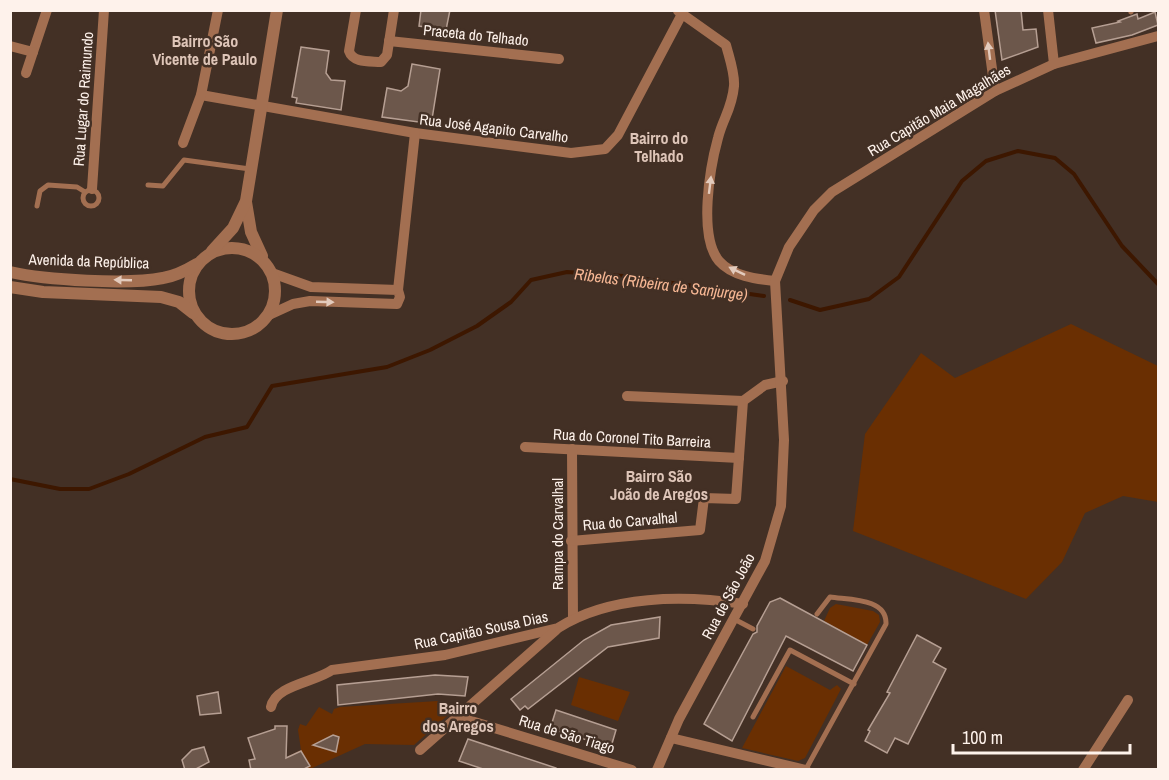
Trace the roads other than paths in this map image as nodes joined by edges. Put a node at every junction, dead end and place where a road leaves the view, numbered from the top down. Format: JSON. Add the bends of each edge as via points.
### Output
{"nodes":[{"id":1,"x":47,"y":10,"type":"edge"},
{"id":2,"x":105,"y":10,"type":"edge"},
{"id":3,"x":218,"y":10,"type":"edge"},
{"id":4,"x":277,"y":10,"type":"edge"},
{"id":5,"x":356,"y":10,"type":"edge"},
{"id":6,"x":394,"y":10,"type":"edge"},
{"id":7,"x":984,"y":10,"type":"edge"},
{"id":8,"x":1048,"y":10,"type":"edge"},
{"id":9,"x":680,"y":12,"type":"edge"},
{"id":10,"x":1158,"y":36,"type":"edge"},
{"id":11,"x":389,"y":41,"type":"junction"},
{"id":12,"x":10,"y":46,"type":"edge"},
{"id":13,"x":33,"y":52,"type":"junction"},
{"id":14,"x":559,"y":59,"type":"dead end"},
{"id":15,"x":1054,"y":64,"type":"junction"},
{"id":16,"x":26,"y":73,"type":"dead end"},
{"id":17,"x":994,"y":91,"type":"junction"},
{"id":18,"x":201,"y":95,"type":"junction"},
{"id":19,"x":261,"y":106,"type":"junction"},
{"id":20,"x":415,"y":133,"type":"junction"},
{"id":21,"x":183,"y":143,"type":"dead end"},
{"id":22,"x":251,"y":169,"type":"junction"},
{"id":23,"x":148,"y":185,"type":"dead end"},
{"id":24,"x":88,"y":191,"type":"joint"},
{"id":25,"x":246,"y":201,"type":"junction"},
{"id":26,"x":37,"y":206,"type":"dead end"},
{"id":27,"x":209,"y":254,"type":"junction"},
{"id":28,"x":264,"y":260,"type":"junction"},
{"id":29,"x":198,"y":263,"type":"junction"},
{"id":30,"x":10,"y":272,"type":"edge"},
{"id":31,"x":272,"y":273,"type":"junction"},
{"id":32,"x":775,"y":281,"type":"junction"},
{"id":33,"x":10,"y":287,"type":"edge"},
{"id":34,"x":398,"y":290,"type":"junction"},
{"id":35,"x":269,"y":315,"type":"junction"},
{"id":36,"x":196,"y":316,"type":"junction"},
{"id":37,"x":783,"y":381,"type":"junction"},
{"id":38,"x":627,"y":396,"type":"dead end"},
{"id":39,"x":742,"y":402,"type":"junction"},
{"id":40,"x":525,"y":447,"type":"dead end"},
{"id":41,"x":572,"y":449,"type":"junction"},
{"id":42,"x":739,"y":458,"type":"junction"},
{"id":43,"x":571,"y":541,"type":"junction"},
{"id":44,"x":742,"y":604,"type":"junction"},
{"id":45,"x":818,"y":614,"type":"dead end"},
{"id":46,"x":573,"y":619,"type":"junction"},
{"id":47,"x":734,"y":619,"type":"junction"},
{"id":48,"x":558,"y":628,"type":"junction"},
{"id":49,"x":753,"y":629,"type":"dead end"},
{"id":50,"x":854,"y":684,"type":"junction"},
{"id":51,"x":1128,"y":700,"type":"dead end"},
{"id":52,"x":271,"y":707,"type":"dead end"},
{"id":53,"x":458,"y":717,"type":"junction"},
{"id":54,"x":753,"y":717,"type":"dead end"},
{"id":55,"x":670,"y":738,"type":"junction"},
{"id":56,"x":420,"y":750,"type":"dead end"},
{"id":57,"x":632,"y":770,"type":"edge"},
{"id":58,"x":657,"y":770,"type":"edge"},
{"id":59,"x":806,"y":770,"type":"edge"},
{"id":60,"x":1083,"y":770,"type":"edge"}],
"edges":[{"from":1,"to":13,"type":"street"},
{"from":2,"to":24,"type":"street","name":"Rua Lugar do Raimundo"},
{"from":3,"to":18,"type":"street"},
{"from":4,"to":19,"type":"street"},
{"from":5,"to":11,"type":"street","via":[[351,56],[381,62],[387,55]]},
{"from":6,"to":11,"type":"street"},
{"from":17,"to":7,"type":"street","one_way":true},
{"from":8,"to":15,"type":"street"},
{"from":9,"to":20,"type":"street","name":"Rua José Agapito Carvalho","via":[[618,135],[605,149],[571,153]]},
{"from":32,"to":9,"type":"street","one_way":true,"via":[[755,279],[732,270],[719,260],[711,243],[707,227],[710,186],[718,137],[731,109],[734,82],[726,45]]},
{"from":10,"to":15,"type":"street","name":"Rua Capitão Maia Magalhães"},
{"from":11,"to":14,"type":"street","name":"Praceta do Telhado"},
{"from":12,"to":13,"type":"street"},
{"from":13,"to":16,"type":"street"},
{"from":15,"to":17,"type":"street","name":"Rua Capitão Maia Magalhães"},
{"from":17,"to":32,"type":"street","name":"Rua Capitão Maia Magalhães","via":[[832,192],[814,210],[789,247]]},
{"from":18,"to":19,"type":"street","name":"Rua José Agapito Carvalho"},
{"from":18,"to":21,"type":"street"},
{"from":19,"to":20,"type":"street","name":"Rua José Agapito Carvalho"},
{"from":19,"to":22,"type":"street"},
{"from":20,"to":34,"type":"street"},
{"from":22,"to":23,"type":"lane","via":[[184,160],[163,186]]},
{"from":22,"to":25,"type":"street"},
{"from":24,"to":26,"type":"lane","via":[[48,185],[40,192]]},
{"from":25,"to":27,"type":"street","via":[[232,228]]},
{"from":25,"to":28,"type":"street","via":[[251,231]]},
{"from":27,"to":28,"type":"street","via":[[238,247]]},
{"from":27,"to":29,"type":"street"},
{"from":28,"to":31,"type":"street"},
{"from":29,"to":30,"type":"street","name":"Avenida da República","one_way":true,"via":[[172,276],[132,280]]},
{"from":29,"to":36,"type":"street","via":[[189,289]]},
{"from":31,"to":34,"type":"street","via":[[311,287]]},
{"from":31,"to":35,"type":"street","via":[[276,287]]},
{"from":32,"to":37,"type":"street","name":"Rua de São João"},
{"from":33,"to":36,"type":"street","name":"Avenida da República","via":[[161,297],[179,302]]},
{"from":35,"to":34,"type":"street","one_way":true,"via":[[310,301],[397,304]]},
{"from":35,"to":36,"type":"street","via":[[247,332],[233,334],[206,326]]},
{"from":37,"to":39,"type":"street","via":[[765,385]]},
{"from":37,"to":44,"type":"street","name":"Rua de São João","via":[[781,506],[765,561]]},
{"from":38,"to":39,"type":"street"},
{"from":39,"to":42,"type":"street","name":"Rua do Carvalhal"},
{"from":40,"to":41,"type":"street","name":"Rua do Coronel Tito Barreira"},
{"from":41,"to":42,"type":"street","name":"Rua do Coronel Tito Barreira"},
{"from":41,"to":43,"type":"street","name":"Rampa do Carvalhal"},
{"from":42,"to":43,"type":"street","name":"Rua do Carvalhal","via":[[736,499],[704,498],[700,530]]},
{"from":43,"to":46,"type":"street","name":"Rampa do Carvalhal"},
{"from":44,"to":46,"type":"street","name":"Rua Capitão Sousa Dias","via":[[627,602]]},
{"from":44,"to":47,"type":"street","name":"Rua de São João"},
{"from":45,"to":50,"type":"lane","via":[[830,597],[874,604],[886,615],[886,624]]},
{"from":46,"to":48,"type":"street","name":"Rua Capitão Sousa Dias"},
{"from":47,"to":49,"type":"lane"},
{"from":47,"to":55,"type":"street","name":"Rua de São João"},
{"from":48,"to":52,"type":"street","name":"Rua Capitão Sousa Dias","via":[[445,655],[332,670],[321,678],[293,686],[277,696]]},
{"from":48,"to":53,"type":"street"},
{"from":50,"to":54,"type":"lane","via":[[790,650]]},
{"from":50,"to":59,"type":"lane"},
{"from":51,"to":60,"type":"street"},
{"from":53,"to":56,"type":"street"},
{"from":53,"to":57,"type":"street","name":"Rua de São Tiago"},
{"from":55,"to":58,"type":"street","name":"Rua de São João"},
{"from":55,"to":59,"type":"street"}]}
